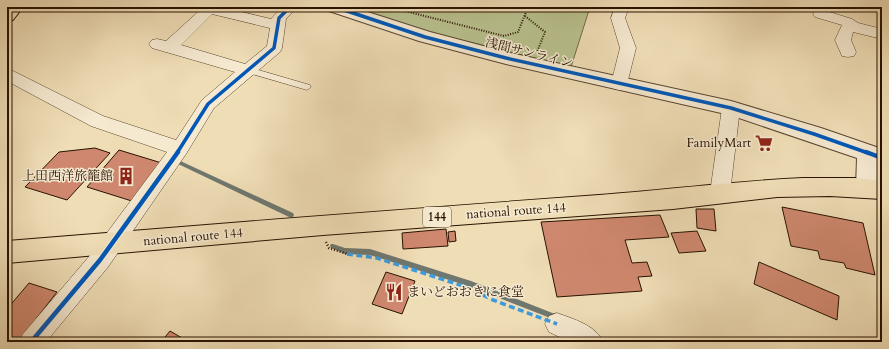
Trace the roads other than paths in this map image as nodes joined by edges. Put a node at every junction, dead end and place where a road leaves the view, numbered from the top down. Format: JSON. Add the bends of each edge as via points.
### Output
{"nodes":[{"id":1,"x":14,"y":7,"type":"edge"},
{"id":2,"x":290,"y":7,"type":"edge"},
{"id":3,"x":335,"y":7,"type":"edge"},
{"id":4,"x":622,"y":7,"type":"edge"},
{"id":5,"x":206,"y":8,"type":"edge"},
{"id":6,"x":820,"y":14,"type":"dead end"},
{"id":7,"x":7,"y":16,"type":"edge"},
{"id":8,"x":277,"y":25,"type":"junction"},
{"id":9,"x":853,"y":27,"type":"junction"},
{"id":10,"x":882,"y":34,"type":"edge"},
{"id":11,"x":848,"y":52,"type":"dead end"},
{"id":12,"x":248,"y":70,"type":"junction"},
{"id":13,"x":7,"y":74,"type":"edge"},
{"id":14,"x":619,"y":84,"type":"junction"},
{"id":15,"x":307,"y":87,"type":"dead end"},
{"id":16,"x":731,"y":108,"type":"junction"},
{"id":17,"x":180,"y":148,"type":"junction"},
{"id":18,"x":875,"y":156,"type":"edge"},
{"id":19,"x":875,"y":189,"type":"edge"},
{"id":20,"x":720,"y":193,"type":"junction"},
{"id":21,"x":110,"y":244,"type":"junction"},
{"id":22,"x":7,"y":252,"type":"edge"},
{"id":23,"x":557,"y":324,"type":"dead end"},
{"id":24,"x":31,"y":342,"type":"edge"},
{"id":25,"x":591,"y":342,"type":"edge"}],
"edges":[{"from":1,"to":7,"type":"highway"},
{"from":2,"to":8,"type":"street","via":[[279,18]]},
{"from":3,"to":14,"type":"street","name":"浅間サンライン","via":[[425,37]]},
{"from":4,"to":14,"type":"street","via":[[618,18],[628,48]]},
{"from":5,"to":8,"type":"street"},
{"from":5,"to":12,"type":"street","via":[[164,45]]},
{"from":6,"to":9,"type":"street","via":[[846,22]]},
{"from":8,"to":12,"type":"street","via":[[274,48]]},
{"from":9,"to":10,"type":"street"},
{"from":9,"to":11,"type":"street","via":[[847,29],[843,40]]},
{"from":12,"to":15,"type":"lane"},
{"from":12,"to":17,"type":"street","via":[[208,104]]},
{"from":13,"to":17,"type":"street","via":[[97,122]]},
{"from":14,"to":16,"type":"street","name":"浅間サンライン"},
{"from":16,"to":18,"type":"street","name":"浅間サンライン"},
{"from":16,"to":20,"type":"street"},
{"from":17,"to":21,"type":"street"},
{"from":18,"to":19,"type":"street"},
{"from":19,"to":20,"type":"highway","name":"national route 144","number":"144","via":[[812,186]]},
{"from":20,"to":21,"type":"highway","name":"national route 144","number":"144","via":[[673,199]]},
{"from":21,"to":22,"type":"highway","name":"national route 144","number":"144"},
{"from":21,"to":24,"type":"street","via":[[100,260]]},
{"from":23,"to":25,"type":"street"}]}
